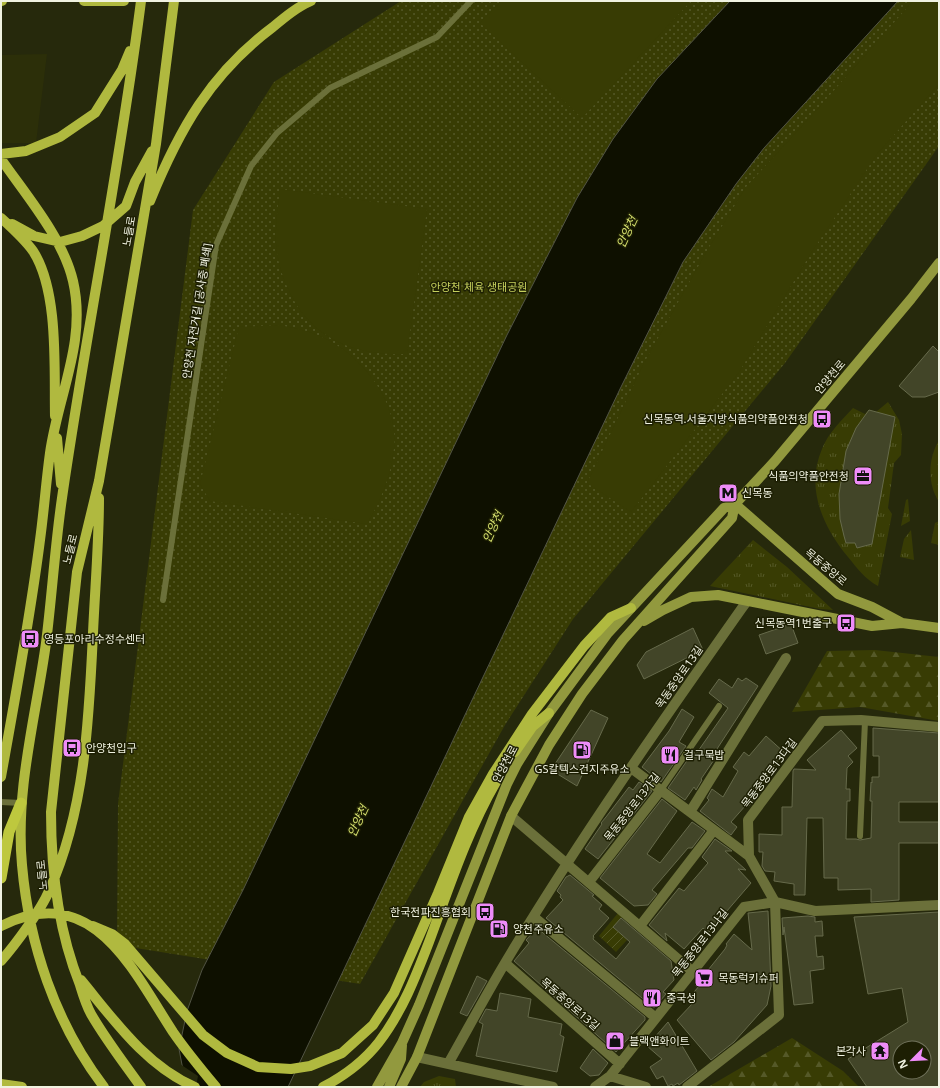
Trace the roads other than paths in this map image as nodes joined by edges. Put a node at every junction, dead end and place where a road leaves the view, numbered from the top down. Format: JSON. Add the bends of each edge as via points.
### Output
{"nodes":[{"id":1,"x":84,"y":1,"type":"edge"},
{"id":2,"x":124,"y":1,"type":"edge"},
{"id":3,"x":141,"y":1,"type":"edge"},
{"id":4,"x":174,"y":1,"type":"edge"},
{"id":5,"x":311,"y":1,"type":"edge"},
{"id":6,"x":471,"y":1,"type":"edge"},
{"id":7,"x":110,"y":2,"type":"edge"},
{"id":8,"x":467,"y":4,"type":"edge"},
{"id":9,"x":136,"y":37,"type":"junction"},
{"id":10,"x":156,"y":144,"type":"junction"},
{"id":11,"x":1,"y":154,"type":"edge"},
{"id":12,"x":1,"y":159,"type":"edge"},
{"id":13,"x":2,"y":219,"type":"edge"},
{"id":14,"x":143,"y":220,"type":"junction"},
{"id":15,"x":939,"y":263,"type":"edge"},
{"id":16,"x":99,"y":481,"type":"junction"},
{"id":17,"x":62,"y":500,"type":"junction"},
{"id":18,"x":735,"y":504,"type":"junction"},
{"id":19,"x":163,"y":600,"type":"dead end"},
{"id":20,"x":747,"y":601,"type":"junction"},
{"id":21,"x":631,"y":608,"type":"junction"},
{"id":22,"x":902,"y":623,"type":"junction"},
{"id":23,"x":634,"y":627,"type":"junction"},
{"id":24,"x":939,"y":628,"type":"edge"},
{"id":25,"x":786,"y":658,"type":"dead end"},
{"id":26,"x":719,"y":706,"type":"dead end"},
{"id":27,"x":549,"y":713,"type":"junction"},
{"id":28,"x":865,"y":721,"type":"junction"},
{"id":29,"x":939,"y":727,"type":"edge"},
{"id":30,"x":631,"y":768,"type":"junction"},
{"id":31,"x":1,"y":777,"type":"edge"},
{"id":32,"x":661,"y":790,"type":"junction"},
{"id":33,"x":1,"y":802,"type":"edge"},
{"id":34,"x":21,"y":803,"type":"junction"},
{"id":35,"x":690,"y":812,"type":"junction"},
{"id":36,"x":511,"y":816,"type":"junction"},
{"id":37,"x":714,"y":830,"type":"junction"},
{"id":38,"x":860,"y":836,"type":"dead end"},
{"id":39,"x":749,"y":856,"type":"junction"},
{"id":40,"x":568,"y":864,"type":"junction"},
{"id":41,"x":1,"y":878,"type":"edge"},
{"id":42,"x":589,"y":882,"type":"junction"},
{"id":43,"x":775,"y":902,"type":"junction"},
{"id":44,"x":939,"y":905,"type":"edge"},
{"id":45,"x":534,"y":917,"type":"junction"},
{"id":46,"x":1,"y":926,"type":"edge"},
{"id":47,"x":93,"y":926,"type":"junction"},
{"id":48,"x":640,"y":926,"type":"junction"},
{"id":49,"x":1,"y":961,"type":"edge"},
{"id":50,"x":505,"y":963,"type":"junction"},
{"id":51,"x":692,"y":971,"type":"junction"},
{"id":52,"x":75,"y":973,"type":"junction"},
{"id":53,"x":656,"y":1018,"type":"junction"},
{"id":54,"x":402,"y":1042,"type":"junction"},
{"id":55,"x":417,"y":1057,"type":"junction"},
{"id":56,"x":448,"y":1064,"type":"junction"},
{"id":57,"x":620,"y":1064,"type":"junction"},
{"id":58,"x":610,"y":1076,"type":"junction"},
{"id":59,"x":1,"y":1084,"type":"edge"},
{"id":60,"x":22,"y":1087,"type":"edge"},
{"id":61,"x":104,"y":1087,"type":"edge"},
{"id":62,"x":141,"y":1087,"type":"edge"},
{"id":63,"x":195,"y":1087,"type":"edge"},
{"id":64,"x":216,"y":1087,"type":"edge"},
{"id":65,"x":323,"y":1087,"type":"edge"},
{"id":66,"x":377,"y":1087,"type":"edge"},
{"id":67,"x":389,"y":1087,"type":"edge"},
{"id":68,"x":401,"y":1087,"type":"edge"},
{"id":69,"x":553,"y":1087,"type":"edge"},
{"id":70,"x":595,"y":1087,"type":"edge"},
{"id":71,"x":646,"y":1087,"type":"edge"},
{"id":72,"x":687,"y":1087,"type":"edge"}],
"edges":[{"from":1,"to":7,"type":"main road"},
{"from":2,"to":7,"type":"main road"},
{"from":3,"to":9,"type":"main road","name":"노들로"},
{"from":4,"to":10,"type":"main road","name":"노들로"},
{"from":5,"to":14,"type":"main road","via":[[264,33],[214,84],[190,117],[180,136]]},
{"from":6,"to":8,"type":"lane","name":"안양천 자전거길 [공사중 폐쇄]"},
{"from":8,"to":19,"type":"lane","name":"안양천 자전거길 [공사중 폐쇄]","via":[[437,37],[330,88],[277,133],[250,166],[216,245]]},
{"from":9,"to":11,"type":"main road","via":[[122,70],[95,113],[60,137],[26,152]]},
{"from":9,"to":17,"type":"main road","name":"노들로"},
{"from":10,"to":13,"type":"main road","via":[[135,182],[126,206],[103,226],[82,236],[60,242],[34,236]]},
{"from":10,"to":14,"type":"main road","name":"노들로"},
{"from":12,"to":31,"type":"main road","via":[[49,227],[60,247],[73,281],[78,306],[73,362],[50,452],[39,549]]},
{"from":13,"to":17,"type":"main road","via":[[33,251],[44,278],[49,301],[52,316],[55,418]]},
{"from":14,"to":16,"type":"main road","name":"노들로"},
{"from":15,"to":18,"type":"main road","name":"안양천로","via":[[775,461]]},
{"from":16,"to":49,"type":"main road","via":[[99,549],[90,691],[80,784],[64,852],[49,893]]},
{"from":16,"to":52,"type":"main road","name":"노들로","via":[[76,572],[51,812],[51,851],[56,897]]},
{"from":17,"to":34,"type":"main road","name":"노들로","via":[[46,644]]},
{"from":18,"to":21,"type":"main road","name":"안양천로","via":[[724,508]]},
{"from":18,"to":22,"type":"main road","name":"목동중앙로","via":[[838,594],[872,607]]},
{"from":18,"to":23,"type":"main road","name":"안양천로","via":[[732,518]]},
{"from":20,"to":22,"type":"main road","via":[[872,626]]},
{"from":20,"to":23,"type":"main road","via":[[718,595],[691,597],[662,610]]},
{"from":20,"to":30,"type":"street","name":"목동중앙로13길"},
{"from":21,"to":27,"type":"main road","name":"안양천로","via":[[608,633]]},
{"from":21,"to":47,"type":"main road","via":[[611,617],[584,646],[532,714],[480,797],[458,841],[394,993],[373,1025],[342,1053],[310,1066],[291,1069],[258,1067],[227,1053],[202,1035],[125,944],[112,934]]},
{"from":22,"to":24,"type":"main road","name":"목동중앙로"},
{"from":23,"to":36,"type":"main road","name":"안양천로","via":[[582,694],[549,745]]},
{"from":25,"to":35,"type":"street"},
{"from":26,"to":32,"type":"lane","name":"목동중앙로13가길"},
{"from":27,"to":54,"type":"main road","name":"안양천로","via":[[507,784]]},
{"from":27,"to":65,"type":"main road","via":[[533,726],[502,770],[481,810],[421,963],[396,1018],[364,1058]]},
{"from":28,"to":29,"type":"street","name":"목동중앙로13다길"},
{"from":28,"to":38,"type":"lane"},
{"from":28,"to":39,"type":"street","name":"목동중앙로13다길","via":[[822,721],[748,820]]},
{"from":30,"to":32,"type":"street"},
{"from":30,"to":40,"type":"street","name":"목동중앙로13길"},
{"from":32,"to":35,"type":"street"},
{"from":32,"to":42,"type":"street","name":"목동중앙로13가길"},
{"from":33,"to":34,"type":"lane"},
{"from":34,"to":41,"type":"highway","via":[[9,832]]},
{"from":34,"to":61,"type":"main road","name":"노들로","via":[[22,861],[35,944],[58,1010],[78,1048]]},
{"from":35,"to":37,"type":"street"},
{"from":36,"to":40,"type":"street"},
{"from":36,"to":55,"type":"main road","name":"안양천로"},
{"from":37,"to":39,"type":"street"},
{"from":37,"to":48,"type":"street"},
{"from":39,"to":43,"type":"street","name":"목동중앙로13다길"},
{"from":40,"to":42,"type":"street"},
{"from":40,"to":45,"type":"street","name":"목동중앙로13길"},
{"from":42,"to":48,"type":"street"},
{"from":43,"to":44,"type":"street","name":"목동중앙로13나길","via":[[815,911]]},
{"from":43,"to":51,"type":"street","name":"목동중앙로13나길","via":[[744,907]]},
{"from":43,"to":72,"type":"street","via":[[779,1015]]},
{"from":45,"to":50,"type":"street","name":"목동중앙로13길"},
{"from":45,"to":53,"type":"street"},
{"from":46,"to":47,"type":"main road","via":[[26,915],[39,913],[56,914]]},
{"from":47,"to":64,"type":"main road","via":[[131,964],[173,1032]]},
{"from":48,"to":51,"type":"street"},
{"from":50,"to":56,"type":"street","name":"목동중앙로13길"},
{"from":50,"to":57,"type":"street","name":"목동중앙로13길"},
{"from":51,"to":53,"type":"street","name":"목동중앙로13나길"},
{"from":52,"to":62,"type":"main road","name":"노들로","via":[[90,1013]]},
{"from":52,"to":63,"type":"main road","via":[[137,1047],[162,1068]]},
{"from":53,"to":57,"type":"street","name":"목동중앙로13나길"},
{"from":54,"to":66,"type":"main road","name":"안양천로"},
{"from":54,"to":67,"type":"main road","via":[[401,1059]]},
{"from":55,"to":56,"type":"street"},
{"from":55,"to":68,"type":"main road","name":"안양천로"},
{"from":56,"to":69,"type":"street"},
{"from":57,"to":58,"type":"street","name":"목동중앙로13나길"},
{"from":58,"to":70,"type":"street","name":"목동중앙로13나길"},
{"from":58,"to":71,"type":"street"},
{"from":59,"to":60,"type":"main road"}]}
